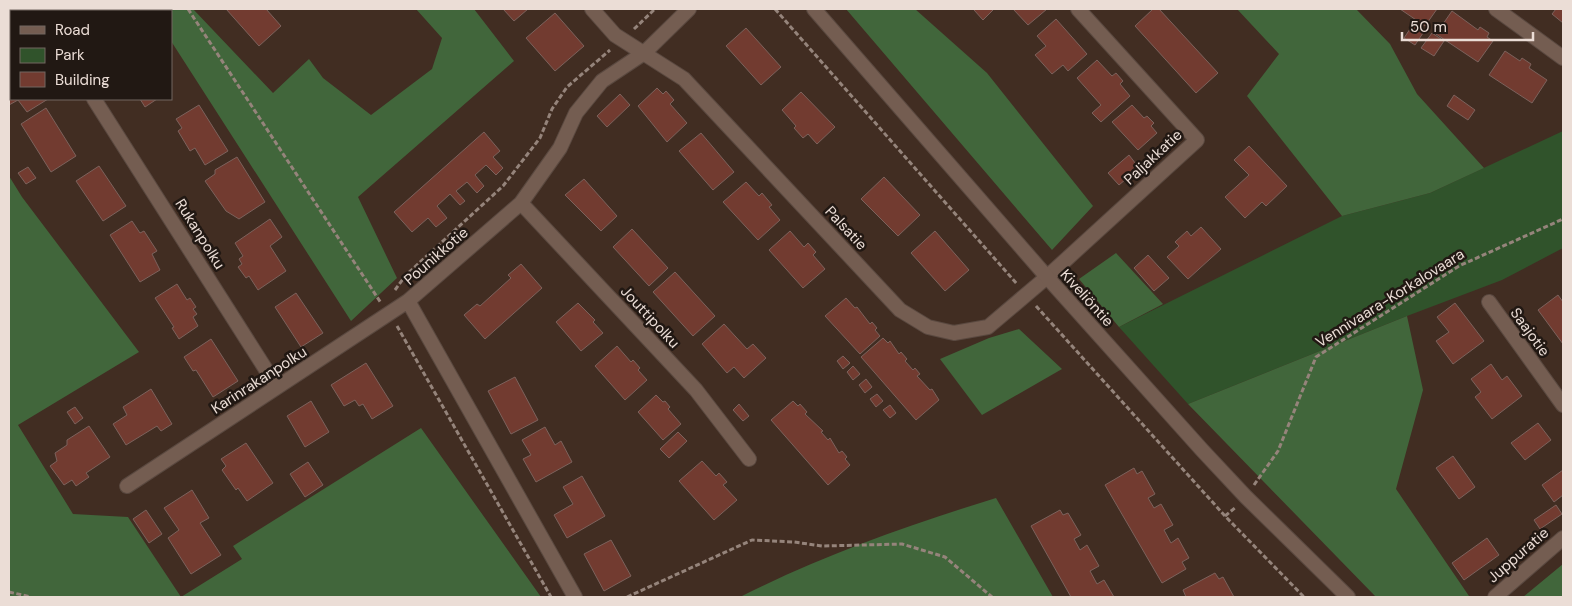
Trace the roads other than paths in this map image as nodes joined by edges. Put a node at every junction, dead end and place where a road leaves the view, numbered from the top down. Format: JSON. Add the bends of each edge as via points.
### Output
{"nodes":[{"id":1,"x":592,"y":9,"type":"edge"},
{"id":2,"x":689,"y":9,"type":"edge"},
{"id":3,"x":814,"y":9,"type":"edge"},
{"id":4,"x":1078,"y":9,"type":"edge"},
{"id":5,"x":1496,"y":9,"type":"edge"},
{"id":6,"x":644,"y":53,"type":"junction"},
{"id":7,"x":1563,"y":58,"type":"edge"},
{"id":8,"x":95,"y":100,"type":"edge"},
{"id":9,"x":521,"y":203,"type":"junction"},
{"id":10,"x":1047,"y":278,"type":"junction"},
{"id":11,"x":408,"y":301,"type":"junction"},
{"id":12,"x":1488,"y":302,"type":"dead end"},
{"id":13,"x":277,"y":387,"type":"junction"},
{"id":14,"x":1563,"y":405,"type":"edge"},
{"id":15,"x":749,"y":458,"type":"dead end"},
{"id":16,"x":127,"y":486,"type":"dead end"},
{"id":17,"x":1563,"y":538,"type":"edge"},
{"id":18,"x":576,"y":597,"type":"edge"},
{"id":19,"x":1348,"y":597,"type":"edge"},
{"id":20,"x":1495,"y":597,"type":"edge"}],
"edges":[{"from":1,"to":6,"type":"street","name":"Palsatie","via":[[615,35]]},
{"from":2,"to":6,"type":"street","name":"Pounikkotie"},
{"from":3,"to":10,"type":"street","name":"Kiveliöntie"},
{"from":4,"to":10,"type":"street","name":"Paljakkatie","via":[[1197,140]]},
{"from":5,"to":7,"type":"street"},
{"from":6,"to":9,"type":"street","name":"Pounikkotie","via":[[602,81],[576,113],[560,148]]},
{"from":6,"to":10,"type":"street","name":"Palsatie","via":[[684,79],[900,310],[928,326],[954,333],[988,327]]},
{"from":8,"to":13,"type":"street","name":"Rukanpolku"},
{"from":9,"to":11,"type":"street","name":"Pounikkotie"},
{"from":9,"to":15,"type":"street","name":"Jouttipolku","via":[[696,390]]},
{"from":10,"to":19,"type":"street","name":"Kiveliöntie","via":[[1246,498]]},
{"from":11,"to":13,"type":"street","name":"Karinrakanpolku"},
{"from":11,"to":18,"type":"street","name":"Pounikkotie"},
{"from":12,"to":14,"type":"street","name":"Saajotie"},
{"from":13,"to":16,"type":"street","name":"Karinrakanpolku"},
{"from":17,"to":20,"type":"street","name":"Juppuratie"}]}
